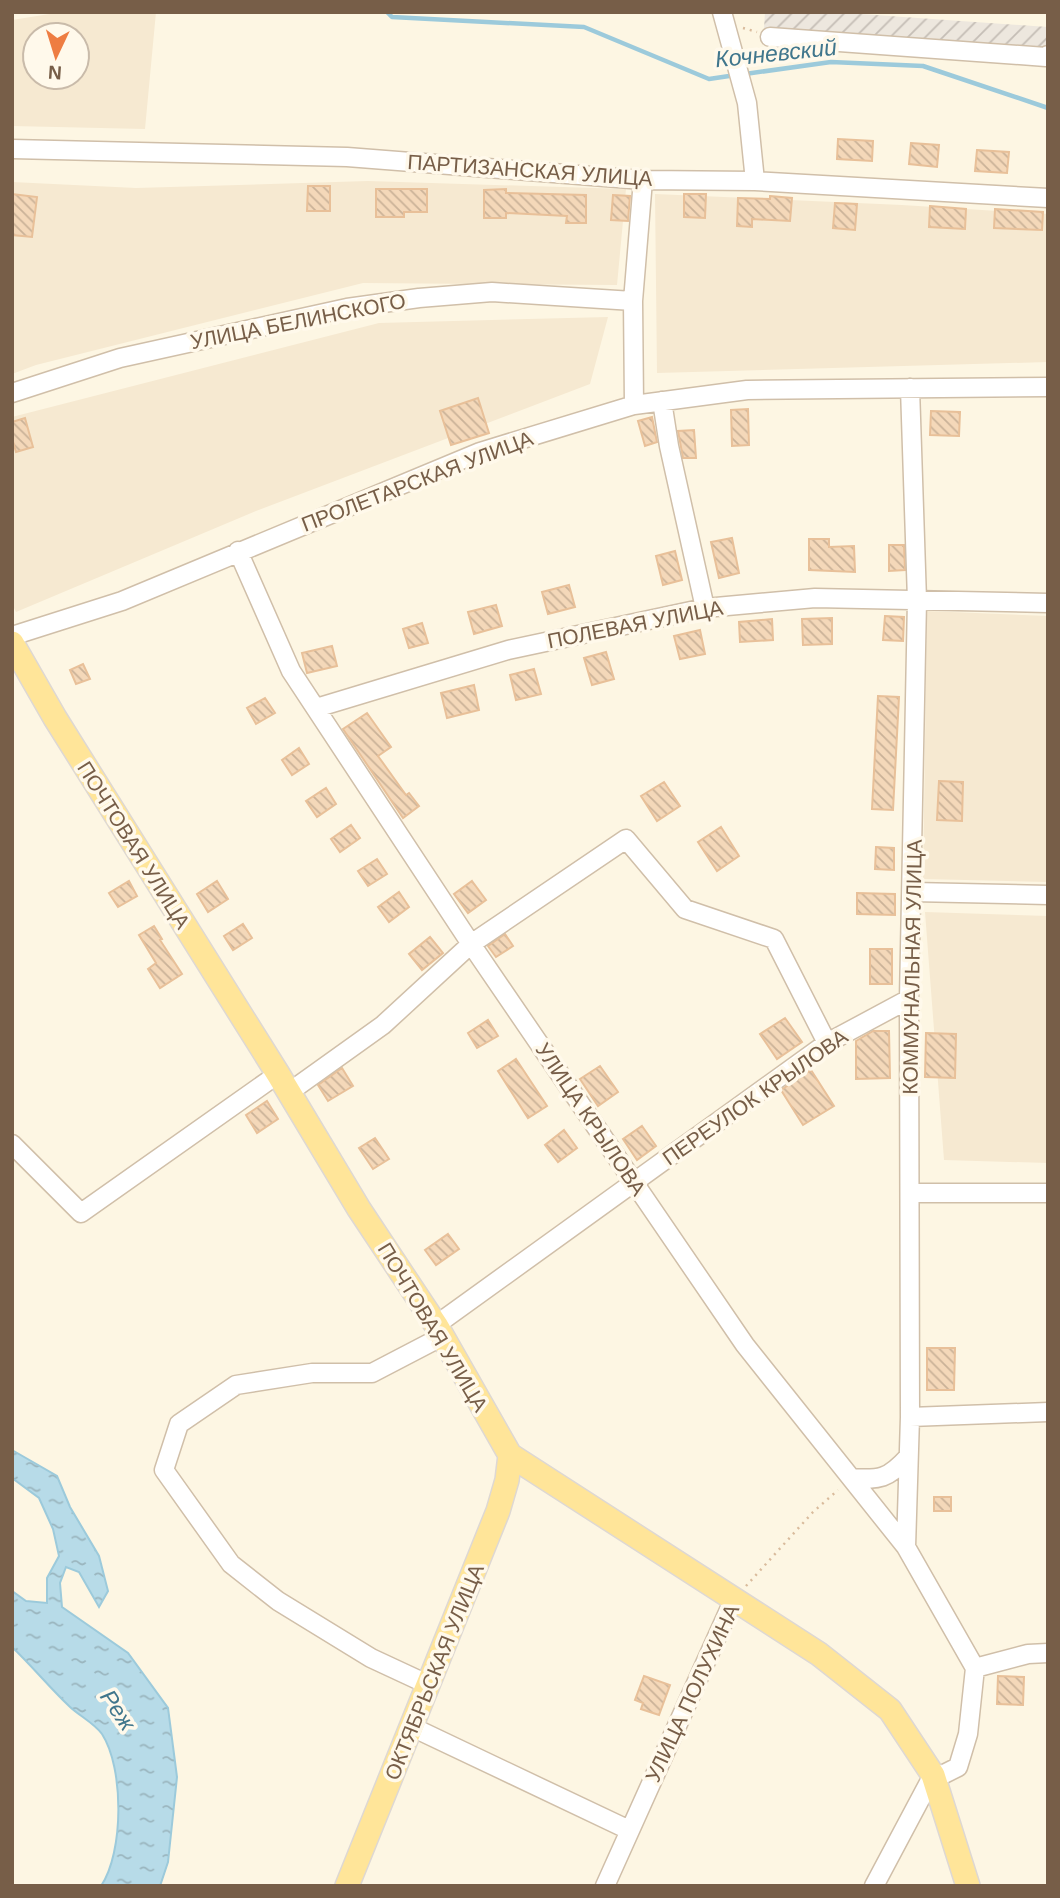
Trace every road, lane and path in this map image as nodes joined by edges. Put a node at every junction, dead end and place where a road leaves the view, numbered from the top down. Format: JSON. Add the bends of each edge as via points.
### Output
{"nodes":[{"id":1,"x":723,"y":17,"type":"edge"},
{"id":2,"x":770,"y":37,"type":"joint"},
{"id":3,"x":1047,"y":57,"type":"edge"},
{"id":4,"x":12,"y":149,"type":"edge"},
{"id":5,"x":643,"y":180,"type":"junction"},
{"id":6,"x":755,"y":181,"type":"junction"},
{"id":7,"x":1048,"y":198,"type":"edge"},
{"id":8,"x":633,"y":301,"type":"junction"},
{"id":9,"x":1048,"y":387,"type":"edge"},
{"id":10,"x":910,"y":388,"type":"junction"},
{"id":11,"x":12,"y":393,"type":"edge"},
{"id":12,"x":662,"y":401,"type":"junction"},
{"id":13,"x":634,"y":405,"type":"junction"},
{"id":14,"x":238,"y":551,"type":"junction"},
{"id":15,"x":917,"y":600,"type":"junction"},
{"id":16,"x":1048,"y":603,"type":"edge"},
{"id":17,"x":705,"y":608,"type":"junction"},
{"id":18,"x":12,"y":636,"type":"edge"},
{"id":19,"x":12,"y":643,"type":"edge"},
{"id":20,"x":316,"y":708,"type":"junction"},
{"id":21,"x":913,"y":892,"type":"junction"},
{"id":22,"x":1048,"y":895,"type":"edge"},
{"id":23,"x":471,"y":944,"type":"junction"},
{"id":24,"x":909,"y":999,"type":"junction"},
{"id":25,"x":827,"y":1042,"type":"junction"},
{"id":26,"x":283,"y":1084,"type":"junction"},
{"id":27,"x":12,"y":1144,"type":"edge"},
{"id":28,"x":634,"y":1181,"type":"junction"},
{"id":29,"x":911,"y":1193,"type":"junction"},
{"id":30,"x":1048,"y":1193,"type":"edge"},
{"id":31,"x":440,"y":1331,"type":"junction"},
{"id":32,"x":1048,"y":1412,"type":"edge"},
{"id":33,"x":910,"y":1416,"type":"junction"},
{"id":34,"x":510,"y":1455,"type":"junction"},
{"id":35,"x":908,"y":1457,"type":"junction"},
{"id":36,"x":851,"y":1478,"type":"junction"},
{"id":37,"x":905,"y":1547,"type":"junction"},
{"id":38,"x":734,"y":1599,"type":"junction"},
{"id":39,"x":1048,"y":1653,"type":"edge"},
{"id":40,"x":975,"y":1668,"type":"junction"},
{"id":41,"x":429,"y":1685,"type":"junction"},
{"id":42,"x":412,"y":1727,"type":"junction"},
{"id":43,"x":933,"y":1775,"type":"junction"},
{"id":44,"x":629,"y":1830,"type":"junction"},
{"id":45,"x":347,"y":1886,"type":"edge"},
{"id":46,"x":605,"y":1886,"type":"edge"},
{"id":47,"x":874,"y":1886,"type":"edge"},
{"id":48,"x":968,"y":1886,"type":"edge"}],
"edges":[{"from":1,"to":2,"type":"path"},
{"from":1,"to":6,"type":"street","via":[[747,103]]},
{"from":2,"to":3,"type":"street"},
{"from":4,"to":5,"type":"street","name":"ПАРТИЗАНСКАЯ УЛИЦА","via":[[347,157]]},
{"from":5,"to":6,"type":"street","name":"ПАРТИЗАНСКАЯ УЛИЦА"},
{"from":5,"to":8,"type":"street"},
{"from":6,"to":7,"type":"street","name":"ПАРТИЗАНСКАЯ УЛИЦА"},
{"from":8,"to":11,"type":"street","name":"УЛИЦА БЕЛИНСКОГО","via":[[492,292],[347,308],[120,358]]},
{"from":8,"to":13,"type":"street"},
{"from":9,"to":10,"type":"street","name":"ПРОЛЕТАРСКАЯ УЛИЦА"},
{"from":10,"to":12,"type":"street","name":"ПРОЛЕТАРСКАЯ УЛИЦА","via":[[747,390]]},
{"from":10,"to":15,"type":"street","name":"КОММУНАЛЬНАЯ УЛИЦА"},
{"from":12,"to":13,"type":"street","name":"ПРОЛЕТАРСКАЯ УЛИЦА"},
{"from":12,"to":17,"type":"street"},
{"from":13,"to":14,"type":"street","name":"ПРОЛЕТАРСКАЯ УЛИЦА","via":[[480,452]]},
{"from":14,"to":18,"type":"street","name":"ПРОЛЕТАРСКАЯ УЛИЦА","via":[[122,601]]},
{"from":14,"to":20,"type":"street","name":"УЛИЦА КРЫЛОВА","via":[[291,671]]},
{"from":15,"to":16,"type":"street","name":"ПОЛЕВАЯ УЛИЦА"},
{"from":15,"to":17,"type":"street","name":"ПОЛЕВАЯ УЛИЦА","via":[[815,598]]},
{"from":15,"to":21,"type":"street","name":"КОММУНАЛЬНАЯ УЛИЦА"},
{"from":17,"to":20,"type":"street","name":"ПОЛЕВАЯ УЛИЦА","via":[[508,650]]},
{"from":19,"to":26,"type":"main road","name":"ПОЧТОВАЯ УЛИЦА"},
{"from":20,"to":23,"type":"street","name":"УЛИЦА КРЫЛОВА"},
{"from":21,"to":22,"type":"street"},
{"from":21,"to":24,"type":"street","name":"КОММУНАЛЬНАЯ УЛИЦА"},
{"from":23,"to":25,"type":"street","via":[[626,839],[685,909],[774,940]]},
{"from":23,"to":26,"type":"street","via":[[383,1025]]},
{"from":23,"to":28,"type":"street","name":"УЛИЦА КРЫЛОВА"},
{"from":24,"to":25,"type":"street","name":"ПЕРЕУЛОК КРЫЛОВА"},
{"from":24,"to":29,"type":"street","name":"КОММУНАЛЬНАЯ УЛИЦА"},
{"from":25,"to":28,"type":"street","name":"ПЕРЕУЛОК КРЫЛОВА"},
{"from":26,"to":27,"type":"street","via":[[81,1213]]},
{"from":26,"to":31,"type":"main road","name":"ПОЧТОВАЯ УЛИЦА"},
{"from":28,"to":31,"type":"street","name":"ПЕРЕУЛОК КРЫЛОВА"},
{"from":28,"to":36,"type":"street","name":"УЛИЦА КРЫЛОВА","via":[[746,1345]]},
{"from":29,"to":30,"type":"street"},
{"from":29,"to":33,"type":"street","name":"КОММУНАЛЬНАЯ УЛИЦА"},
{"from":31,"to":34,"type":"main road","name":"ПОЧТОВАЯ УЛИЦА"},
{"from":31,"to":41,"type":"street","name":"ПЕРЕУЛОК КРЫЛОВА","via":[[372,1373],[312,1373],[236,1385],[179,1424],[164,1470],[231,1563],[278,1601],[371,1658]]},
{"from":32,"to":33,"type":"street"},
{"from":33,"to":35,"type":"street","name":"КОММУНАЛЬНАЯ УЛИЦА"},
{"from":34,"to":38,"type":"main road","name":"ПОЧТОВАЯ УЛИЦА"},
{"from":34,"to":41,"type":"main road","name":"ОКТЯБРЬСКАЯ УЛИЦА","via":[[498,1511]]},
{"from":35,"to":36,"type":"street","via":[[878,1480]]},
{"from":35,"to":37,"type":"street","name":"КОММУНАЛЬНАЯ УЛИЦА"},
{"from":36,"to":37,"type":"street","name":"УЛИЦА КРЫЛОВА"},
{"from":36,"to":38,"type":"path","name":"УЛИЦА ПОЛУХИНА","via":[[813,1512]]},
{"from":37,"to":40,"type":"street","name":"УЛИЦА КРЫЛОВА"},
{"from":38,"to":43,"type":"main road","name":"ПОЧТОВАЯ УЛИЦА","via":[[819,1654],[890,1710]]},
{"from":38,"to":44,"type":"street","name":"УЛИЦА ПОЛУХИНА"},
{"from":39,"to":40,"type":"street"},
{"from":40,"to":43,"type":"street","via":[[968,1734],[958,1767]]},
{"from":41,"to":42,"type":"main road","name":"ОКТЯБРЬСКАЯ УЛИЦА"},
{"from":42,"to":44,"type":"street"},
{"from":42,"to":45,"type":"main road","name":"ОКТЯБРЬСКАЯ УЛИЦА"},
{"from":43,"to":47,"type":"street"},
{"from":43,"to":48,"type":"main road","name":"ПОЧТОВАЯ УЛИЦА"},
{"from":44,"to":46,"type":"street","name":"УЛИЦА ПОЛУХИНА"}]}
